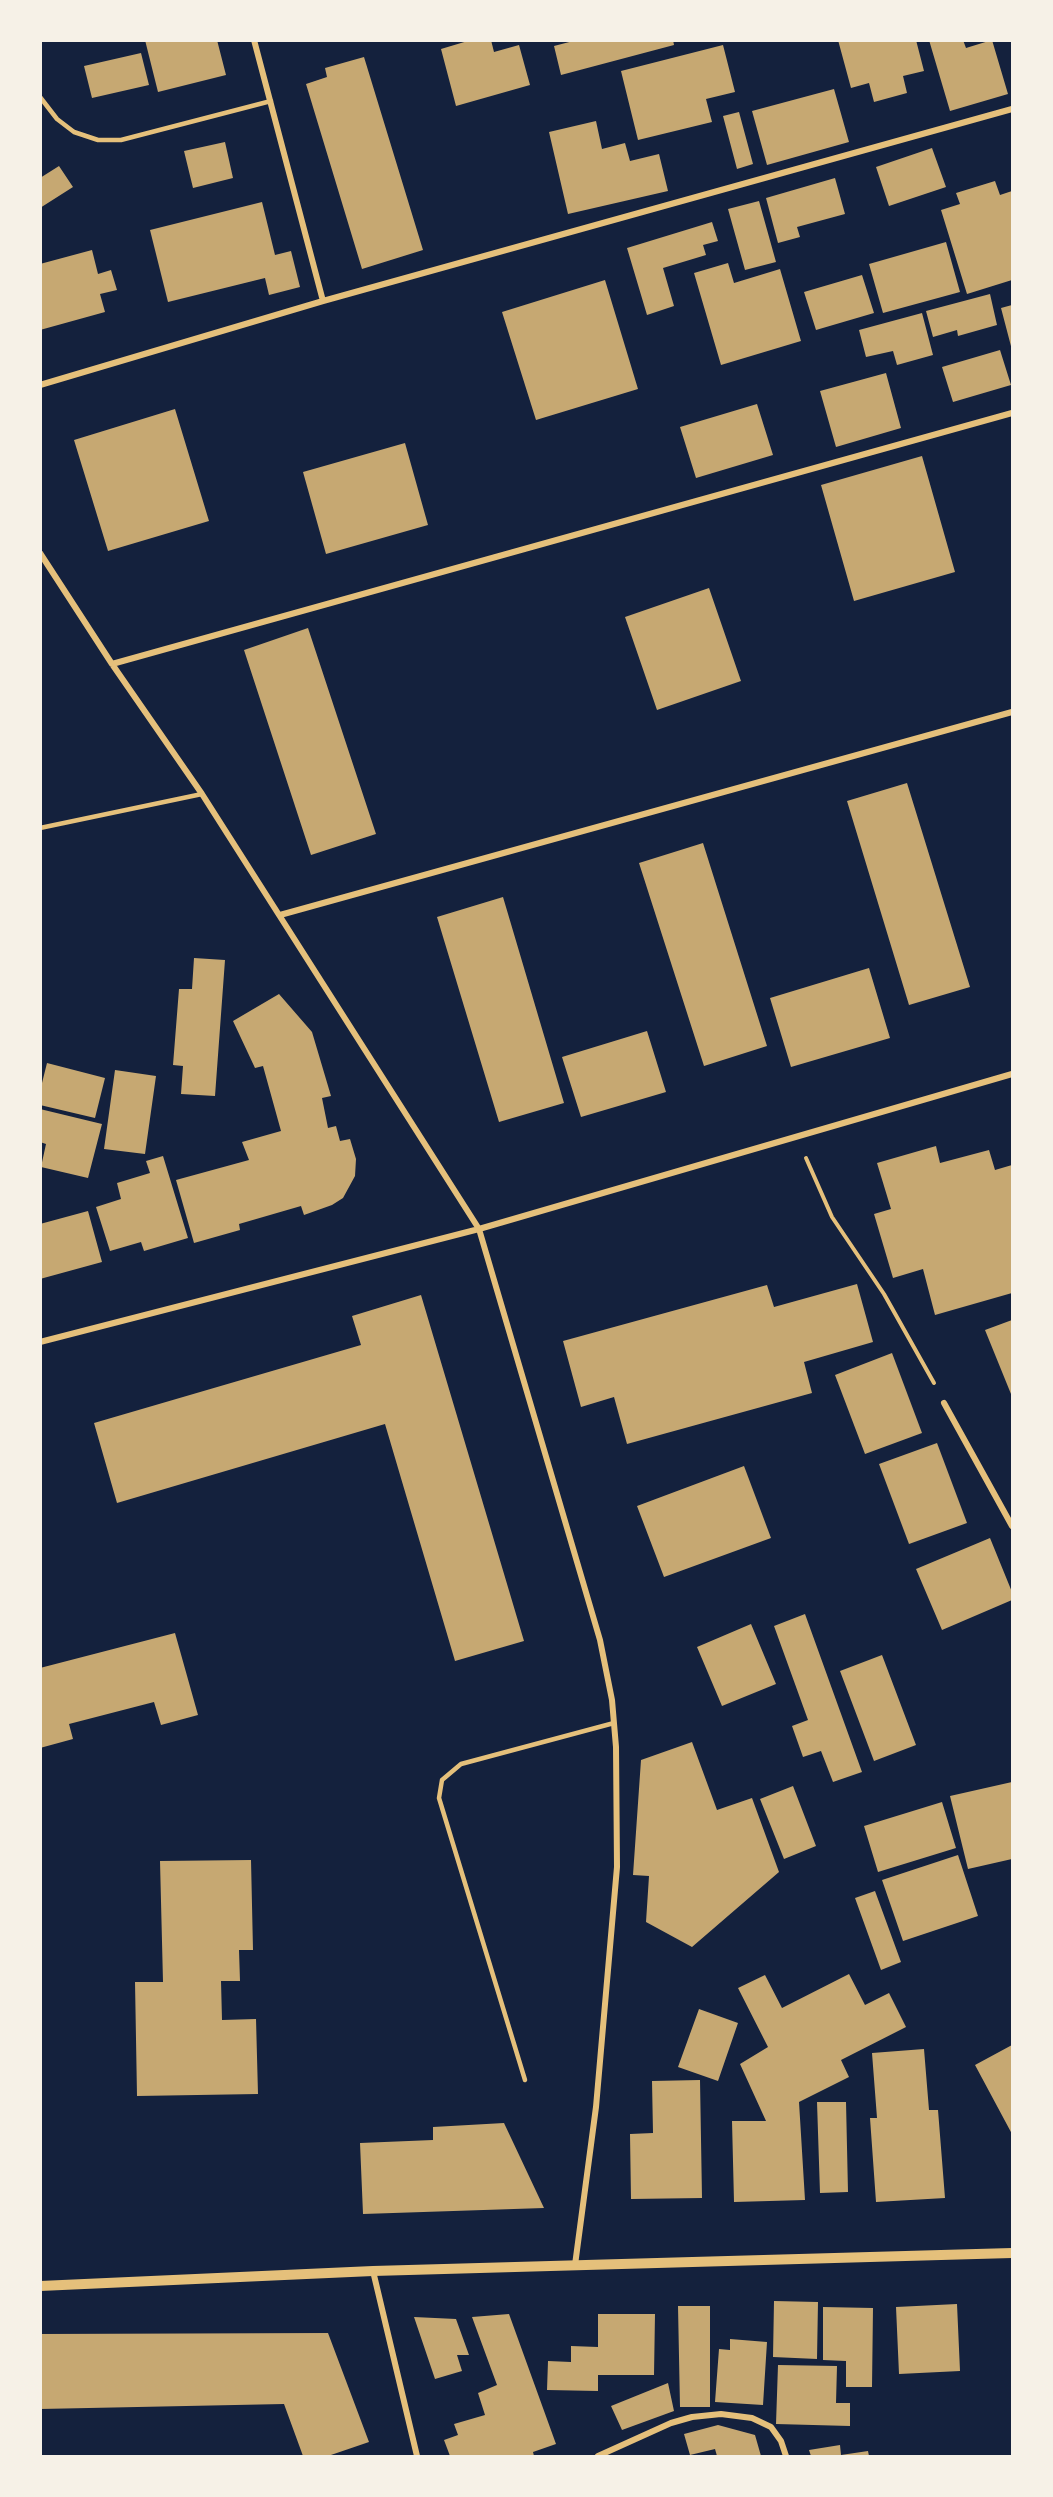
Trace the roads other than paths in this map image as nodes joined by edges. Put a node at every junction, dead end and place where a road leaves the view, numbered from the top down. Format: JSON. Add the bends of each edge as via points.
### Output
{"nodes":[{"id":1,"x":255,"y":40,"type":"edge"},
{"id":2,"x":40,"y":97,"type":"edge"},
{"id":3,"x":271,"y":101,"type":"junction"},
{"id":4,"x":1012,"y":109,"type":"edge"},
{"id":5,"x":324,"y":301,"type":"junction"},
{"id":6,"x":40,"y":385,"type":"edge"},
{"id":7,"x":1012,"y":413,"type":"edge"},
{"id":8,"x":40,"y":553,"type":"edge"},
{"id":9,"x":112,"y":664,"type":"junction"},
{"id":10,"x":1012,"y":712,"type":"edge"},
{"id":11,"x":202,"y":795,"type":"junction"},
{"id":12,"x":40,"y":828,"type":"edge"},
{"id":13,"x":280,"y":915,"type":"junction"},
{"id":14,"x":1012,"y":1074,"type":"edge"},
{"id":15,"x":479,"y":1229,"type":"junction"},
{"id":16,"x":40,"y":1342,"type":"edge"},
{"id":17,"x":944,"y":1403,"type":"road end"},
{"id":18,"x":1012,"y":1526,"type":"edge"},
{"id":19,"x":614,"y":1723,"type":"junction"},
{"id":20,"x":525,"y":2080,"type":"dead end"},
{"id":21,"x":1012,"y":2253,"type":"edge"},
{"id":22,"x":575,"y":2265,"type":"junction"},
{"id":23,"x":373,"y":2271,"type":"junction"},
{"id":24,"x":40,"y":2286,"type":"edge"},
{"id":25,"x":417,"y":2457,"type":"edge"},
{"id":26,"x":598,"y":2457,"type":"edge"},
{"id":27,"x":786,"y":2457,"type":"edge"}],
"edges":[{"from":1,"to":3,"type":"street"},
{"from":2,"to":3,"type":"lane","via":[[57,119],[75,132],[98,140],[121,140]]},
{"from":3,"to":5,"type":"street"},
{"from":4,"to":5,"type":"street"},
{"from":5,"to":6,"type":"street"},
{"from":7,"to":9,"type":"street"},
{"from":8,"to":9,"type":"street"},
{"from":9,"to":11,"type":"street"},
{"from":10,"to":13,"type":"street"},
{"from":11,"to":12,"type":"lane"},
{"from":11,"to":13,"type":"street"},
{"from":13,"to":15,"type":"street"},
{"from":14,"to":15,"type":"street"},
{"from":15,"to":16,"type":"street"},
{"from":15,"to":19,"type":"street","via":[[600,1640]]},
{"from":17,"to":18,"type":"street"},
{"from":19,"to":20,"type":"lane","via":[[461,1764],[442,1780],[439,1798]]},
{"from":19,"to":22,"type":"street","via":[[617,1867],[613,1924],[596,2107]]},
{"from":21,"to":22,"type":"street"},
{"from":22,"to":23,"type":"street"},
{"from":23,"to":24,"type":"street"},
{"from":23,"to":25,"type":"street"},
{"from":26,"to":27,"type":"street","via":[[671,2423],[721,2415],[752,2418],[771,2427]]}]}
